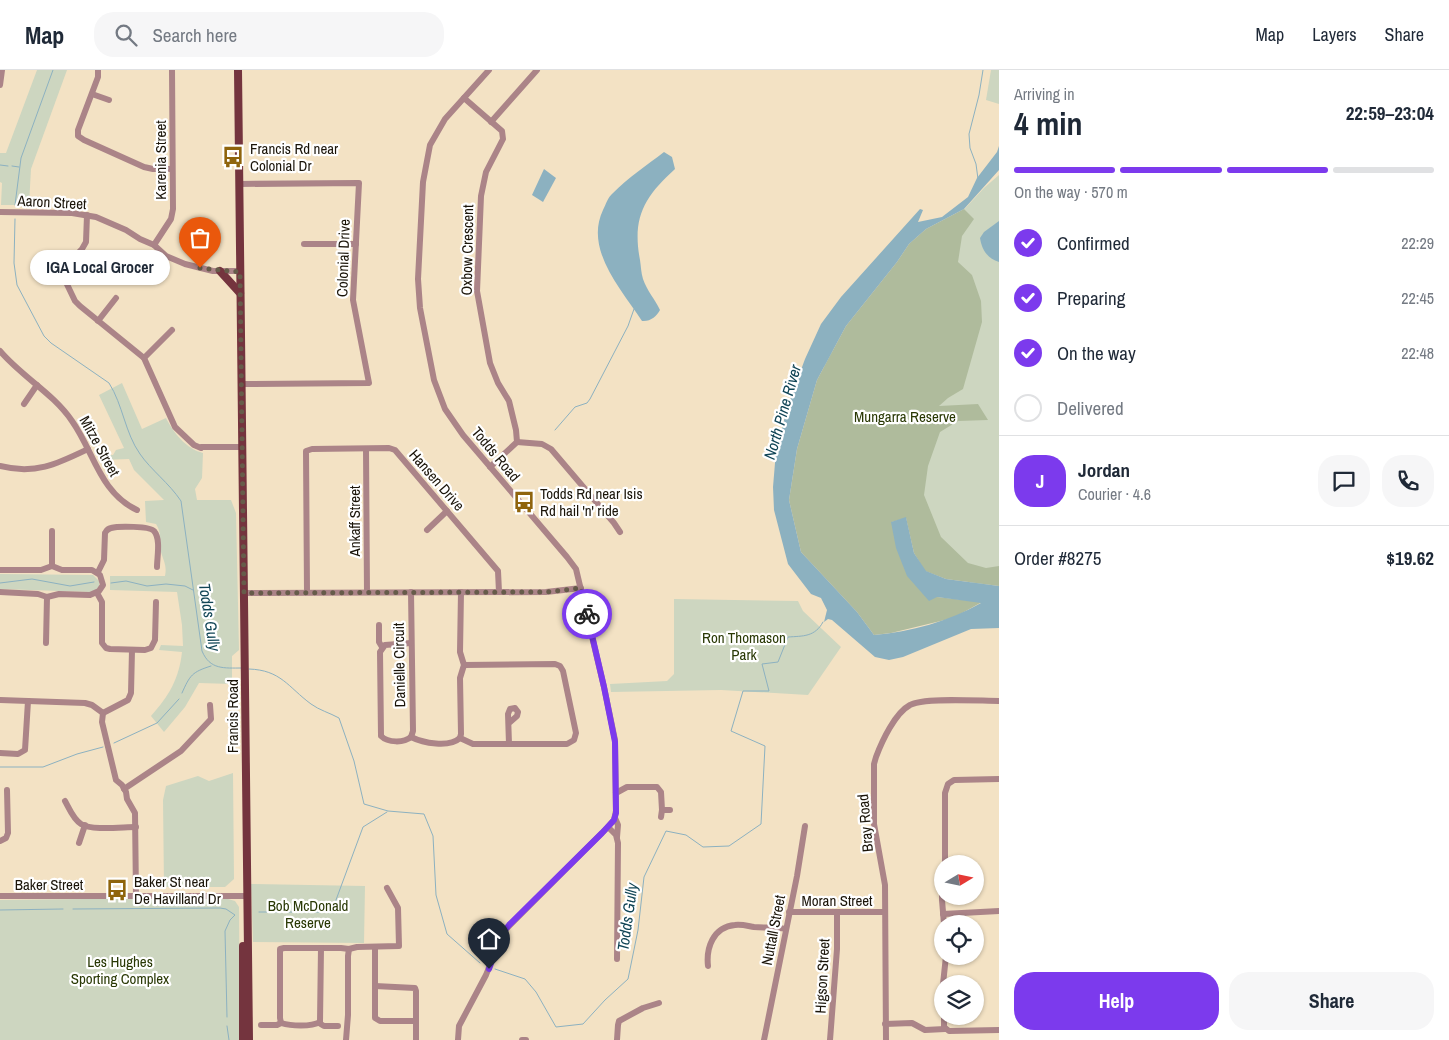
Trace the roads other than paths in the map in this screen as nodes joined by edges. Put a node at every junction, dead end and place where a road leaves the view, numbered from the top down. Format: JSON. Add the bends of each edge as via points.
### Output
{"nodes":[{"id":1,"x":2,"y":70,"type":"edge"},
{"id":2,"x":98,"y":70,"type":"edge"},
{"id":3,"x":172,"y":70,"type":"edge"},
{"id":4,"x":238,"y":70,"type":"edge"},
{"id":5,"x":489,"y":70,"type":"edge"},
{"id":6,"x":537,"y":70,"type":"edge"},
{"id":7,"x":0,"y":85,"type":"edge"},
{"id":8,"x":92,"y":94,"type":"junction"},
{"id":9,"x":464,"y":98,"type":"junction"},
{"id":10,"x":109,"y":100,"type":"dead end"},
{"id":11,"x":492,"y":122,"type":"junction"},
{"id":12,"x":172,"y":169,"type":"junction"},
{"id":13,"x":239,"y":184,"type":"junction"},
{"id":14,"x":0,"y":212,"type":"edge"},
{"id":15,"x":87,"y":216,"type":"junction"},
{"id":16,"x":304,"y":244,"type":"dead end"},
{"id":17,"x":356,"y":244,"type":"junction"},
{"id":18,"x":154,"y":245,"type":"junction"},
{"id":19,"x":220,"y":271,"type":"junction"},
{"id":20,"x":240,"y":272,"type":"junction"},
{"id":21,"x":240,"y":293,"type":"junction"},
{"id":22,"x":116,"y":298,"type":"dead end"},
{"id":23,"x":98,"y":321,"type":"junction"},
{"id":24,"x":172,"y":330,"type":"dead end"},
{"id":25,"x":0,"y":351,"type":"edge"},
{"id":26,"x":144,"y":358,"type":"junction"},
{"id":27,"x":241,"y":384,"type":"junction"},
{"id":28,"x":37,"y":385,"type":"junction"},
{"id":29,"x":24,"y":404,"type":"dead end"},
{"id":30,"x":517,"y":442,"type":"junction"},
{"id":31,"x":241,"y":446,"type":"junction"},
{"id":32,"x":88,"y":449,"type":"junction"},
{"id":33,"x":366,"y":449,"type":"junction"},
{"id":34,"x":0,"y":466,"type":"edge"},
{"id":35,"x":490,"y":467,"type":"junction"},
{"id":36,"x":137,"y":510,"type":"dead end"},
{"id":37,"x":447,"y":511,"type":"junction"},
{"id":38,"x":427,"y":530,"type":"dead end"},
{"id":39,"x":52,"y":531,"type":"dead end"},
{"id":40,"x":620,"y":532,"type":"dead end"},
{"id":41,"x":52,"y":566,"type":"junction"},
{"id":42,"x":157,"y":567,"type":"dead end"},
{"id":43,"x":0,"y":570,"type":"edge"},
{"id":44,"x":98,"y":572,"type":"junction"},
{"id":45,"x":581,"y":588,"type":"junction"},
{"id":46,"x":0,"y":592,"type":"edge"},
{"id":47,"x":307,"y":592,"type":"junction"},
{"id":48,"x":367,"y":592,"type":"junction"},
{"id":49,"x":411,"y":592,"type":"junction"},
{"id":50,"x":460,"y":592,"type":"junction"},
{"id":51,"x":499,"y":592,"type":"junction"},
{"id":52,"x":97,"y":593,"type":"junction"},
{"id":53,"x":244,"y":593,"type":"junction"},
{"id":54,"x":47,"y":598,"type":"junction"},
{"id":55,"x":156,"y":602,"type":"dead end"},
{"id":56,"x":379,"y":626,"type":"dead end"},
{"id":57,"x":46,"y":643,"type":"dead end"},
{"id":58,"x":411,"y":644,"type":"junction"},
{"id":59,"x":382,"y":647,"type":"junction"},
{"id":60,"x":132,"y":650,"type":"junction"},
{"id":61,"x":464,"y":665,"type":"junction"},
{"id":62,"x":0,"y":700,"type":"edge"},
{"id":63,"x":28,"y":701,"type":"junction"},
{"id":64,"x":999,"y":701,"type":"edge"},
{"id":65,"x":210,"y":704,"type":"dead end"},
{"id":66,"x":103,"y":713,"type":"junction"},
{"id":67,"x":509,"y":723,"type":"dead end"},
{"id":68,"x":411,"y":737,"type":"junction"},
{"id":69,"x":460,"y":738,"type":"junction"},
{"id":70,"x":509,"y":744,"type":"junction"},
{"id":71,"x":0,"y":753,"type":"edge"},
{"id":72,"x":999,"y":780,"type":"edge"},
{"id":73,"x":616,"y":781,"type":"junction"},
{"id":74,"x":627,"y":787,"type":"junction"},
{"id":75,"x":124,"y":789,"type":"junction"},
{"id":76,"x":8,"y":790,"type":"dead end"},
{"id":77,"x":616,"y":793,"type":"junction"},
{"id":78,"x":65,"y":801,"type":"dead end"},
{"id":79,"x":670,"y":810,"type":"dead end"},
{"id":80,"x":615,"y":818,"type":"junction"},
{"id":81,"x":85,"y":826,"type":"junction"},
{"id":82,"x":805,"y":826,"type":"dead end"},
{"id":83,"x":136,"y":827,"type":"junction"},
{"id":84,"x":608,"y":827,"type":"junction"},
{"id":85,"x":617,"y":837,"type":"junction"},
{"id":86,"x":0,"y":841,"type":"edge"},
{"id":87,"x":79,"y":844,"type":"dead end"},
{"id":88,"x":945,"y":855,"type":"edge"},
{"id":89,"x":388,"y":888,"type":"dead end"},
{"id":90,"x":0,"y":896,"type":"edge"},
{"id":91,"x":136,"y":896,"type":"junction"},
{"id":92,"x":246,"y":896,"type":"junction"},
{"id":93,"x":943,"y":905,"type":"edge"},
{"id":94,"x":999,"y":911,"type":"edge"},
{"id":95,"x":789,"y":912,"type":"junction"},
{"id":96,"x":837,"y":912,"type":"junction"},
{"id":97,"x":885,"y":912,"type":"junction"},
{"id":98,"x":943,"y":914,"type":"joint"},
{"id":99,"x":786,"y":929,"type":"junction"},
{"id":100,"x":374,"y":947,"type":"junction"},
{"id":101,"x":321,"y":948,"type":"junction"},
{"id":102,"x":350,"y":949,"type":"junction"},
{"id":103,"x":617,"y":959,"type":"dead end"},
{"id":104,"x":708,"y":966,"type":"dead end"},
{"id":105,"x":375,"y":986,"type":"junction"},
{"id":106,"x":659,"y":1003,"type":"dead end"},
{"id":107,"x":416,"y":1021,"type":"junction"},
{"id":108,"x":281,"y":1023,"type":"junction"},
{"id":109,"x":319,"y":1023,"type":"junction"},
{"id":110,"x":885,"y":1024,"type":"junction"},
{"id":111,"x":261,"y":1025,"type":"dead end"},
{"id":112,"x":945,"y":1025,"type":"edge"},
{"id":113,"x":338,"y":1026,"type":"dead end"},
{"id":114,"x":945,"y":1030,"type":"junction"},
{"id":115,"x":999,"y":1030,"type":"edge"},
{"id":116,"x":243,"y":1040,"type":"edge"},
{"id":117,"x":249,"y":1040,"type":"edge"},
{"id":118,"x":346,"y":1040,"type":"edge"},
{"id":119,"x":416,"y":1040,"type":"edge"},
{"id":120,"x":458,"y":1040,"type":"edge"},
{"id":121,"x":618,"y":1040,"type":"edge"},
{"id":122,"x":764,"y":1040,"type":"edge"},
{"id":123,"x":830,"y":1040,"type":"edge"},
{"id":124,"x":886,"y":1040,"type":"edge"}],
"edges":[{"from":1,"to":7,"type":"street"},
{"from":2,"to":8,"type":"street"},
{"from":3,"to":12,"type":"street","name":"Karenia Street"},
{"from":4,"to":13,"type":"main road","name":"Francis Road"},
{"from":5,"to":9,"type":"street","name":"Todds Road"},
{"from":6,"to":11,"type":"street"},
{"from":8,"to":10,"type":"street"},
{"from":8,"to":12,"type":"street","via":[[78,136],[144,167]]},
{"from":9,"to":11,"type":"street","name":"Oxbow Crescent"},
{"from":9,"to":35,"type":"street","name":"Todds Road","via":[[445,119],[430,145],[423,182],[418,296],[438,393],[454,423]]},
{"from":11,"to":30,"type":"street","name":"Oxbow Crescent","via":[[502,131],[503,139],[486,172],[481,196],[476,291],[490,363],[509,401]]},
{"from":12,"to":18,"type":"street","name":"Karenia Street","via":[[171,219]]},
{"from":13,"to":17,"type":"street","name":"Colonial Drive","via":[[359,184]]},
{"from":13,"to":20,"type":"main road","name":"Francis Road"},
{"from":14,"to":15,"type":"street","name":"Aaron Street","via":[[57,212]]},
{"from":15,"to":18,"type":"street","name":"Aaron Street","via":[[112,223]]},
{"from":15,"to":23,"type":"street","via":[[86,242],[62,270],[75,301]]},
{"from":16,"to":17,"type":"street"},
{"from":17,"to":27,"type":"street","name":"Colonial Drive","via":[[353,300],[369,383]]},
{"from":18,"to":19,"type":"street","name":"Aaron Street","via":[[166,256],[185,264]]},
{"from":19,"to":20,"type":"street","name":"Aaron Street"},
{"from":19,"to":21,"type":"main road"},
{"from":20,"to":21,"type":"main road","name":"Francis Road"},
{"from":21,"to":27,"type":"main road","name":"Francis Road"},
{"from":22,"to":23,"type":"street"},
{"from":23,"to":26,"type":"street"},
{"from":24,"to":26,"type":"street"},
{"from":25,"to":28,"type":"street","name":"Mitze Street"},
{"from":26,"to":31,"type":"street","via":[[175,427],[194,445],[201,448]]},
{"from":27,"to":31,"type":"main road","name":"Francis Road"},
{"from":28,"to":29,"type":"street"},
{"from":28,"to":32,"type":"street","name":"Mitze Street","via":[[64,410]]},
{"from":30,"to":35,"type":"street"},
{"from":30,"to":40,"type":"street","via":[[542,444],[551,449]]},
{"from":31,"to":53,"type":"main road","name":"Francis Road"},
{"from":32,"to":34,"type":"street","via":[[49,467],[34,470]]},
{"from":32,"to":36,"type":"street","name":"Mitze Street","via":[[110,490]]},
{"from":33,"to":37,"type":"street","name":"Hansen Drive","via":[[395,450]]},
{"from":33,"to":47,"type":"street","name":"Hansen Drive","via":[[306,451]]},
{"from":33,"to":48,"type":"street","name":"Ankaff Street"},
{"from":35,"to":45,"type":"street","name":"Todds Road","via":[[576,569]]},
{"from":37,"to":38,"type":"street"},
{"from":37,"to":51,"type":"street","name":"Hansen Drive","via":[[498,571]]},
{"from":39,"to":41,"type":"street"},
{"from":41,"to":43,"type":"street","via":[[41,570]]},
{"from":41,"to":44,"type":"street","via":[[62,570]]},
{"from":42,"to":44,"type":"street","via":[[154,531],[114,527],[105,533],[104,560]]},
{"from":44,"to":52,"type":"street","via":[[102,585]]},
{"from":45,"to":51,"type":"street"},
{"from":45,"to":73,"type":"street","name":"Todds Road","via":[[615,740]]},
{"from":46,"to":54,"type":"street","via":[[38,594]]},
{"from":47,"to":48,"type":"street"},
{"from":47,"to":53,"type":"street"},
{"from":48,"to":49,"type":"street"},
{"from":49,"to":50,"type":"street"},
{"from":49,"to":58,"type":"street","name":"Danielle Circuit"},
{"from":50,"to":51,"type":"street"},
{"from":50,"to":61,"type":"street","via":[[460,652]]},
{"from":52,"to":54,"type":"street","via":[[59,594]]},
{"from":52,"to":60,"type":"street","via":[[102,602],[102,643],[110,649]]},
{"from":53,"to":92,"type":"main road","name":"Francis Road","via":[[246,821],[243,861]]},
{"from":54,"to":57,"type":"street"},
{"from":55,"to":60,"type":"street","via":[[155,640],[148,650]]},
{"from":56,"to":59,"type":"street"},
{"from":58,"to":59,"type":"street"},
{"from":58,"to":68,"type":"street","name":"Danielle Circuit"},
{"from":59,"to":68,"type":"street","via":[[381,736],[388,741]]},
{"from":60,"to":66,"type":"street","via":[[128,700]]},
{"from":61,"to":69,"type":"street","via":[[460,678]]},
{"from":61,"to":70,"type":"street","via":[[555,664],[563,671],[576,733],[574,740],[567,744]]},
{"from":62,"to":63,"type":"street"},
{"from":63,"to":66,"type":"street","via":[[85,703]]},
{"from":63,"to":71,"type":"street","via":[[25,750],[18,754]]},
{"from":64,"to":97,"type":"street","name":"Bray Road","via":[[911,704],[899,714],[878,750],[874,764],[874,824],[885,886]]},
{"from":65,"to":75,"type":"street","via":[[211,719],[181,751]]},
{"from":66,"to":75,"type":"street","via":[[102,722],[116,780]]},
{"from":67,"to":70,"type":"street"},
{"from":68,"to":69,"type":"street","via":[[435,744],[452,743]]},
{"from":69,"to":70,"type":"street","via":[[472,744]]},
{"from":72,"to":88,"type":"street","via":[[954,780],[948,784],[945,793]]},
{"from":73,"to":74,"type":"street"},
{"from":73,"to":77,"type":"street","name":"Todds Road"},
{"from":74,"to":77,"type":"street"},
{"from":74,"to":79,"type":"street","via":[[658,788],[662,794],[662,814]]},
{"from":75,"to":83,"type":"street","via":[[135,813]]},
{"from":76,"to":86,"type":"street","via":[[8,835]]},
{"from":77,"to":80,"type":"street","name":"Todds Road"},
{"from":78,"to":81,"type":"street","via":[[80,824]]},
{"from":80,"to":84,"type":"street"},
{"from":80,"to":85,"type":"street","name":"Todds Road"},
{"from":81,"to":83,"type":"street"},
{"from":81,"to":87,"type":"street"},
{"from":82,"to":95,"type":"street","name":"Nuttall Street"},
{"from":83,"to":91,"type":"street"},
{"from":84,"to":85,"type":"street"},
{"from":84,"to":120,"type":"street","via":[[503,932],[486,975],[459,1026]]},
{"from":85,"to":103,"type":"street","name":"Todds Road"},
{"from":89,"to":100,"type":"street","via":[[398,908],[399,946]]},
{"from":90,"to":91,"type":"street","name":"Baker Street"},
{"from":91,"to":92,"type":"street","name":"Baker Street"},
{"from":92,"to":116,"type":"main road","name":"Francis Road"},
{"from":92,"to":117,"type":"main road","name":"Francis Road"},
{"from":93,"to":98,"type":"street"},
{"from":94,"to":98,"type":"street"},
{"from":95,"to":96,"type":"street","name":"Moran Street"},
{"from":95,"to":99,"type":"street","name":"Nuttall Street"},
{"from":96,"to":97,"type":"street","name":"Moran Street"},
{"from":96,"to":123,"type":"street","name":"Higson Street","via":[[838,949]]},
{"from":97,"to":110,"type":"street","name":"Bray Road"},
{"from":99,"to":104,"type":"street","via":[[737,924],[724,928],[710,944]]},
{"from":99,"to":122,"type":"street","name":"Nuttall Street"},
{"from":100,"to":102,"type":"street"},
{"from":100,"to":105,"type":"street"},
{"from":101,"to":102,"type":"street"},
{"from":101,"to":108,"type":"street","via":[[280,949]]},
{"from":101,"to":109,"type":"street"},
{"from":102,"to":118,"type":"street"},
{"from":105,"to":107,"type":"street","via":[[415,988]]},
{"from":105,"to":107,"type":"street","via":[[376,1020]]},
{"from":106,"to":121,"type":"street","via":[[619,1021]]},
{"from":107,"to":119,"type":"street"},
{"from":108,"to":109,"type":"street"},
{"from":108,"to":111,"type":"street"},
{"from":109,"to":113,"type":"street"},
{"from":110,"to":114,"type":"street","via":[[912,1023],[925,1030]]},
{"from":110,"to":124,"type":"street","name":"Bray Road"},
{"from":112,"to":114,"type":"street"},
{"from":114,"to":115,"type":"street"}]}
